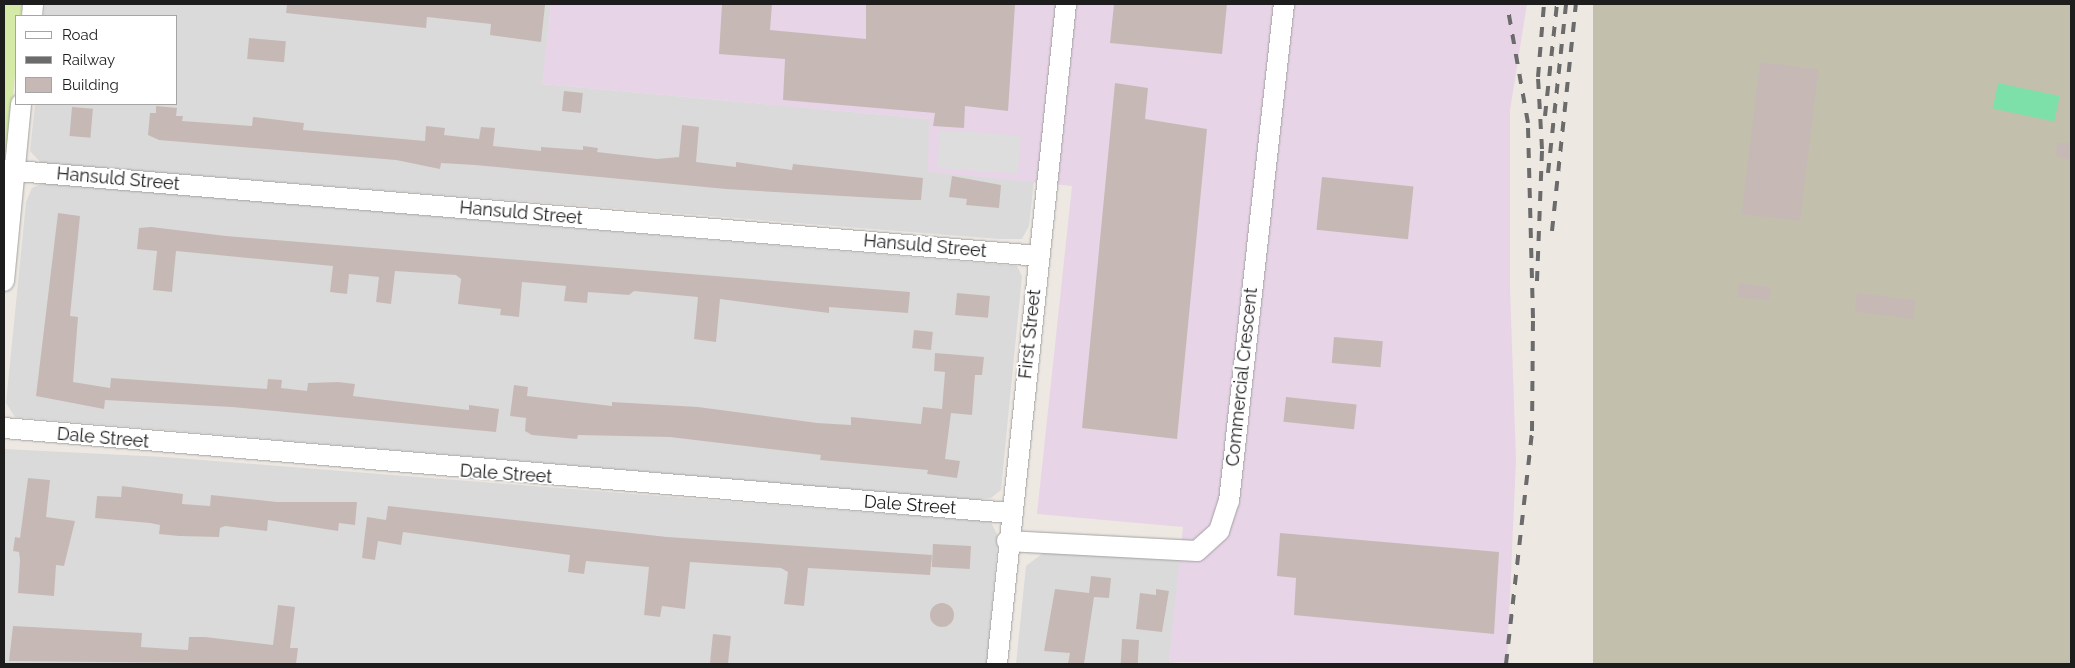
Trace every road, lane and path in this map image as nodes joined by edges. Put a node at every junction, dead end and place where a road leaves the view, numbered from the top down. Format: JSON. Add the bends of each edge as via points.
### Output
{"nodes":[{"id":1,"x":1066,"y":4,"type":"edge"},
{"id":2,"x":1284,"y":4,"type":"edge"},
{"id":3,"x":21,"y":105,"type":"edge"},
{"id":4,"x":9,"y":170,"type":"edge"},
{"id":5,"x":1039,"y":256,"type":"junction"},
{"id":6,"x":4,"y":281,"type":"edge"},
{"id":7,"x":4,"y":428,"type":"edge"},
{"id":8,"x":1010,"y":513,"type":"junction"},
{"id":9,"x":1007,"y":541,"type":"junction"},
{"id":10,"x":997,"y":664,"type":"edge"}],
"edges":[{"from":1,"to":5,"type":"street","name":"First Street"},
{"from":2,"to":9,"type":"street","name":"Commercial Crescent","via":[[1229,501],[1219,531],[1197,551]]},
{"from":3,"to":4,"type":"street"},
{"from":4,"to":5,"type":"street","name":"Hansuld Street"},
{"from":4,"to":6,"type":"street"},
{"from":5,"to":8,"type":"street","name":"First Street"},
{"from":7,"to":8,"type":"street","name":"Dale Street"},
{"from":8,"to":9,"type":"street","name":"First Street"},
{"from":9,"to":10,"type":"street","name":"First Street"}]}
